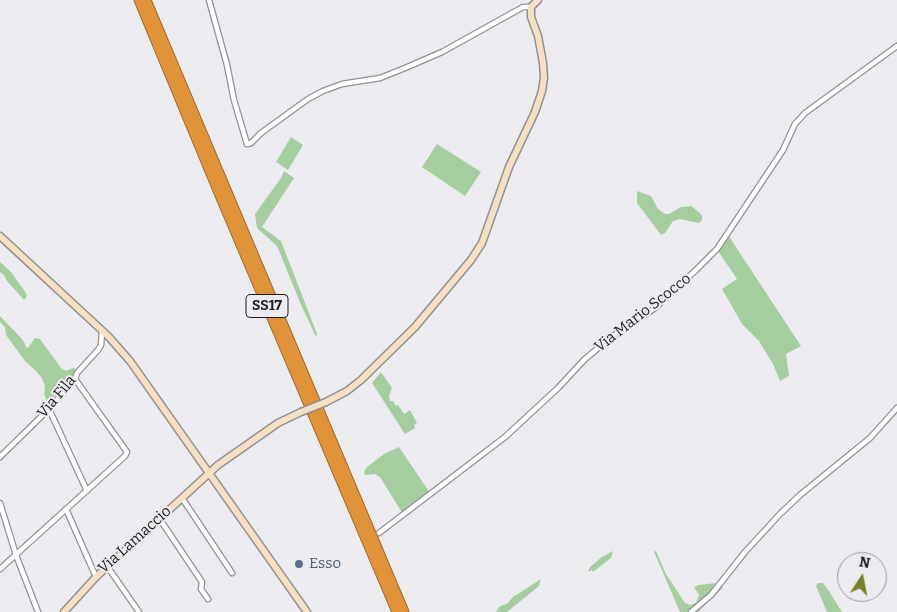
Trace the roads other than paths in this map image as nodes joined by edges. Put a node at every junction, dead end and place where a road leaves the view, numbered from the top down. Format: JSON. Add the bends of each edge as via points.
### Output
{"nodes":[{"id":1,"x":139,"y":0,"type":"edge"},
{"id":2,"x":146,"y":0,"type":"edge"},
{"id":3,"x":209,"y":0,"type":"edge"},
{"id":4,"x":538,"y":0,"type":"edge"},
{"id":5,"x":531,"y":7,"type":"junction"},
{"id":6,"x":897,"y":46,"type":"edge"},
{"id":7,"x":0,"y":236,"type":"edge"},
{"id":8,"x":102,"y":330,"type":"junction"},
{"id":9,"x":75,"y":379,"type":"junction"},
{"id":10,"x":897,"y":408,"type":"edge"},
{"id":11,"x":49,"y":409,"type":"junction"},
{"id":12,"x":0,"y":457,"type":"edge"},
{"id":13,"x":201,"y":460,"type":"junction"},
{"id":14,"x":218,"y":465,"type":"junction"},
{"id":15,"x":210,"y":472,"type":"junction"},
{"id":16,"x":218,"y":484,"type":"junction"},
{"id":17,"x":87,"y":491,"type":"junction"},
{"id":18,"x":182,"y":498,"type":"junction"},
{"id":19,"x":0,"y":504,"type":"edge"},
{"id":20,"x":66,"y":509,"type":"junction"},
{"id":21,"x":160,"y":518,"type":"junction"},
{"id":22,"x":379,"y":533,"type":"dead end"},
{"id":23,"x":16,"y":555,"type":"junction"},
{"id":24,"x":107,"y":566,"type":"junction"},
{"id":25,"x":0,"y":569,"type":"edge"},
{"id":26,"x":232,"y":574,"type":"dead end"},
{"id":27,"x":96,"y":577,"type":"junction"},
{"id":28,"x":208,"y":599,"type":"dead end"},
{"id":29,"x":304,"y":611,"type":"edge"},
{"id":30,"x":38,"y":612,"type":"edge"},
{"id":31,"x":64,"y":612,"type":"edge"},
{"id":32,"x":139,"y":612,"type":"edge"},
{"id":33,"x":397,"y":612,"type":"edge"},
{"id":34,"x":404,"y":612,"type":"edge"},
{"id":35,"x":691,"y":612,"type":"edge"}],
"edges":[{"from":1,"to":33,"type":"highway","number":"SS17"},
{"from":2,"to":34,"type":"highway","number":"SS17"},
{"from":3,"to":5,"type":"street","via":[[247,144],[322,91],[380,78],[405,68],[442,52],[523,7]]},
{"from":4,"to":5,"type":"street"},
{"from":5,"to":14,"type":"street","name":"Via Lamaccio","bridge":true,"via":[[543,63],[542,91],[509,167],[482,243],[471,260],[415,327],[362,380],[326,402],[278,423]]},
{"from":6,"to":22,"type":"street","name":"Via Mario Scocco","via":[[800,118],[722,242],[696,270],[655,308],[584,360],[505,437]]},
{"from":7,"to":8,"type":"street"},
{"from":8,"to":9,"type":"street","name":"Via Fila","via":[[101,345]]},
{"from":8,"to":13,"type":"street","via":[[130,361]]},
{"from":9,"to":11,"type":"street","name":"Via Fila"},
{"from":9,"to":17,"type":"street","via":[[127,452]]},
{"from":10,"to":35,"type":"street","via":[[870,438],[780,514],[711,594]]},
{"from":11,"to":12,"type":"street","name":"Via Fila"},
{"from":11,"to":17,"type":"street"},
{"from":13,"to":14,"type":"street"},
{"from":13,"to":15,"type":"street"},
{"from":14,"to":15,"type":"street","name":"Via Lamaccio"},
{"from":14,"to":16,"type":"street"},
{"from":15,"to":16,"type":"street"},
{"from":15,"to":18,"type":"street","name":"Via Lamaccio"},
{"from":16,"to":29,"type":"street"},
{"from":17,"to":20,"type":"street"},
{"from":18,"to":21,"type":"street","name":"Via Lamaccio"},
{"from":18,"to":26,"type":"street"},
{"from":19,"to":23,"type":"street"},
{"from":20,"to":23,"type":"street"},
{"from":20,"to":27,"type":"street"},
{"from":21,"to":24,"type":"street","name":"Via Lamaccio"},
{"from":21,"to":28,"type":"street","via":[[202,582],[201,589]]},
{"from":23,"to":25,"type":"street"},
{"from":23,"to":30,"type":"street"},
{"from":24,"to":27,"type":"street","name":"Via Lamaccio"},
{"from":24,"to":32,"type":"street"},
{"from":27,"to":31,"type":"street","name":"Via Lamaccio"}]}
